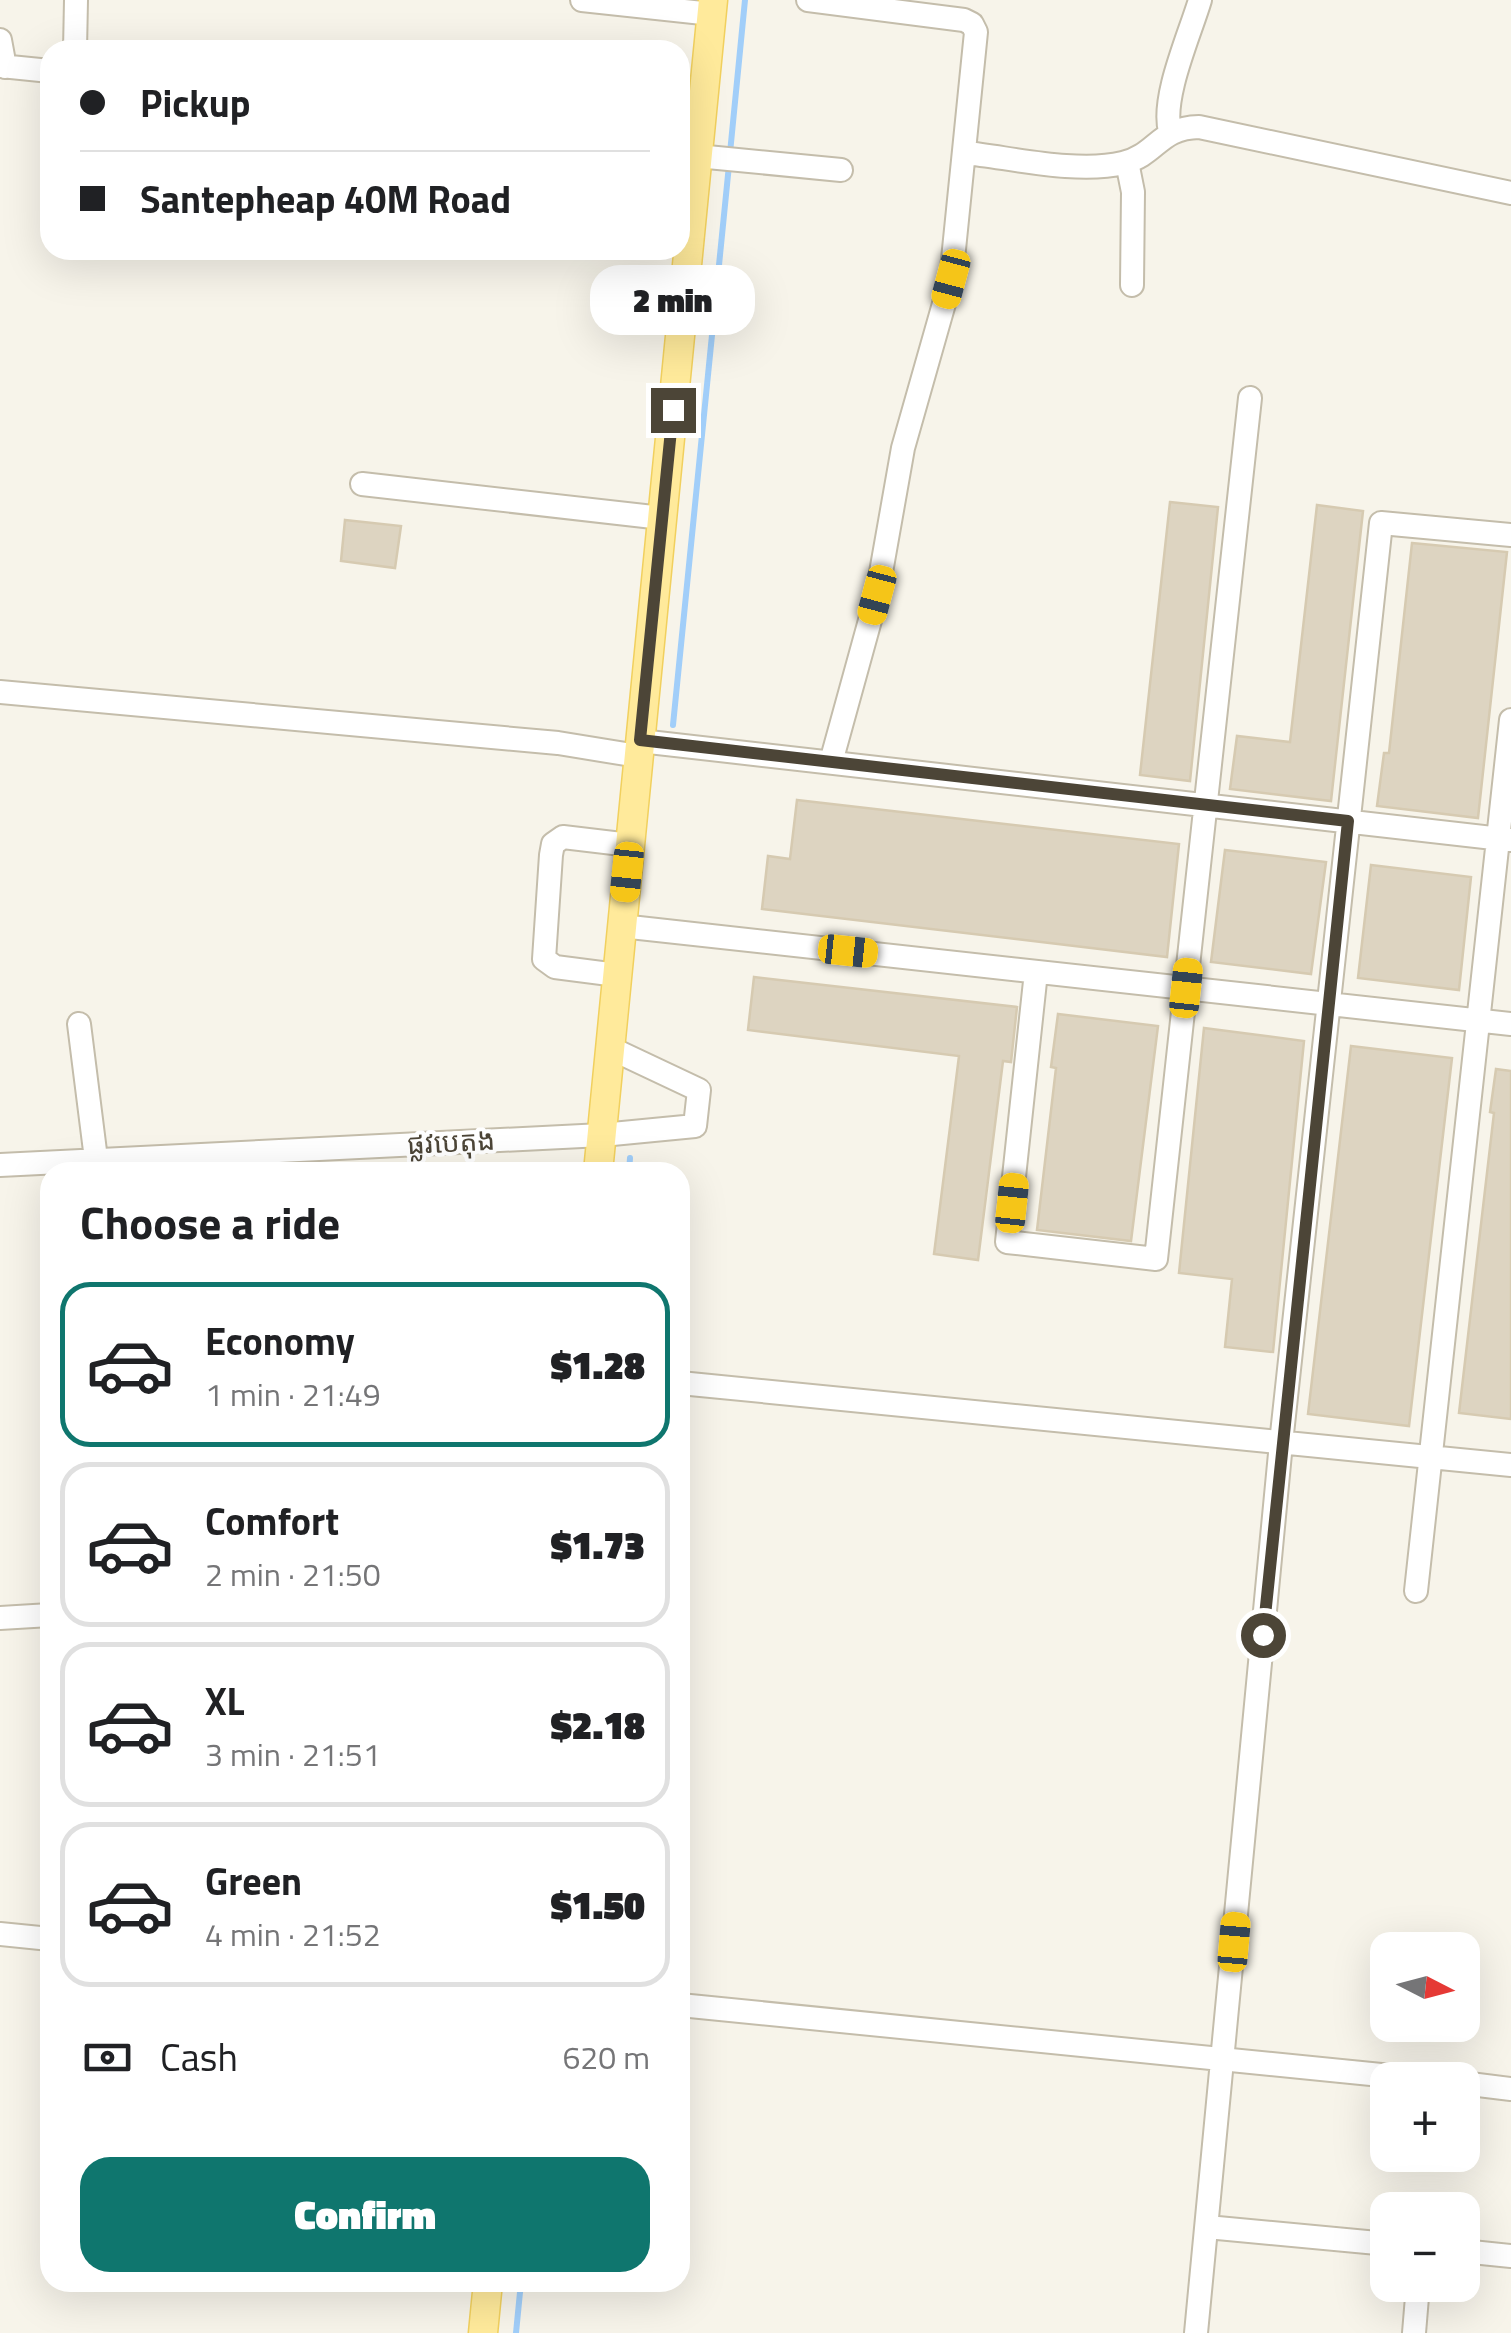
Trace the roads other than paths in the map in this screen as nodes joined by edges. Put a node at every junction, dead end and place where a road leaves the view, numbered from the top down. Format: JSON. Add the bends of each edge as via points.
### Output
{"nodes":[{"id":1,"x":76,"y":0,"type":"edge"},
{"id":2,"x":582,"y":0,"type":"edge"},
{"id":3,"x":808,"y":0,"type":"edge"},
{"id":4,"x":1200,"y":0,"type":"edge"},
{"id":5,"x":712,"y":7,"type":"edge"},
{"id":6,"x":0,"y":40,"type":"edge"},
{"id":7,"x":75,"y":40,"type":"edge"},
{"id":8,"x":2,"y":66,"type":"edge"},
{"id":9,"x":40,"y":70,"type":"edge"},
{"id":10,"x":1170,"y":131,"type":"junction"},
{"id":11,"x":696,"y":147,"type":"edge"},
{"id":12,"x":966,"y":153,"type":"junction"},
{"id":13,"x":1128,"y":162,"type":"junction"},
{"id":14,"x":841,"y":170,"type":"dead end"},
{"id":15,"x":1511,"y":193,"type":"edge"},
{"id":16,"x":690,"y":212,"type":"edge"},
{"id":17,"x":686,"y":260,"type":"edge"},
{"id":18,"x":1132,"y":285,"type":"dead end"},
{"id":19,"x":1250,"y":398,"type":"dead end"},
{"id":20,"x":362,"y":484,"type":"dead end"},
{"id":21,"x":662,"y":518,"type":"junction"},
{"id":22,"x":1511,"y":535,"type":"edge"},
{"id":23,"x":0,"y":692,"type":"edge"},
{"id":24,"x":1511,"y":720,"type":"edge"},
{"id":25,"x":639,"y":748,"type":"junction"},
{"id":26,"x":831,"y":762,"type":"junction"},
{"id":27,"x":1206,"y":805,"type":"junction"},
{"id":28,"x":1348,"y":821,"type":"junction"},
{"id":29,"x":1504,"y":839,"type":"edge"},
{"id":30,"x":630,"y":846,"type":"junction"},
{"id":31,"x":622,"y":926,"type":"junction"},
{"id":32,"x":1036,"y":972,"type":"junction"},
{"id":33,"x":617,"y":975,"type":"junction"},
{"id":34,"x":1186,"y":988,"type":"junction"},
{"id":35,"x":1328,"y":1004,"type":"junction"},
{"id":36,"x":1478,"y":1021,"type":"junction"},
{"id":37,"x":79,"y":1024,"type":"dead end"},
{"id":38,"x":1511,"y":1024,"type":"edge"},
{"id":39,"x":610,"y":1048,"type":"junction"},
{"id":40,"x":602,"y":1135,"type":"junction"},
{"id":41,"x":96,"y":1158,"type":"junction"},
{"id":42,"x":40,"y":1162,"type":"edge"},
{"id":43,"x":41,"y":1162,"type":"edge"},
{"id":44,"x":599,"y":1162,"type":"edge"},
{"id":45,"x":0,"y":1165,"type":"edge"},
{"id":46,"x":690,"y":1384,"type":"edge"},
{"id":47,"x":1281,"y":1443,"type":"junction"},
{"id":48,"x":1432,"y":1458,"type":"junction"},
{"id":49,"x":1511,"y":1466,"type":"edge"},
{"id":50,"x":1416,"y":1591,"type":"dead end"},
{"id":51,"x":40,"y":1616,"type":"edge"},
{"id":52,"x":0,"y":1618,"type":"edge"},
{"id":53,"x":0,"y":1934,"type":"edge"},
{"id":54,"x":40,"y":1938,"type":"edge"},
{"id":55,"x":690,"y":2006,"type":"edge"},
{"id":56,"x":1223,"y":2058,"type":"junction"},
{"id":57,"x":1370,"y":2074,"type":"edge"},
{"id":58,"x":1480,"y":2086,"type":"edge"},
{"id":59,"x":1511,"y":2089,"type":"edge"},
{"id":60,"x":1206,"y":2227,"type":"junction"},
{"id":61,"x":1370,"y":2242,"type":"edge"},
{"id":62,"x":1480,"y":2253,"type":"edge"},
{"id":63,"x":1511,"y":2256,"type":"edge"},
{"id":64,"x":487,"y":2292,"type":"edge"},
{"id":65,"x":1417,"y":2302,"type":"edge"},
{"id":66,"x":484,"y":2333,"type":"edge"},
{"id":67,"x":1196,"y":2333,"type":"edge"},
{"id":68,"x":1414,"y":2333,"type":"edge"}],
"edges":[{"from":1,"to":7,"type":"street"},
{"from":2,"to":5,"type":"street"},
{"from":3,"to":12,"type":"street","via":[[972,24]]},
{"from":4,"to":10,"type":"street","via":[[1170,100]]},
{"from":5,"to":11,"type":"main road"},
{"from":6,"to":8,"type":"street"},
{"from":8,"to":9,"type":"street"},
{"from":10,"to":13,"type":"street"},
{"from":10,"to":15,"type":"street","via":[[1199,127]]},
{"from":11,"to":14,"type":"street","via":[[738,159]]},
{"from":11,"to":16,"type":"main road"},
{"from":12,"to":13,"type":"street","via":[[1076,165]]},
{"from":12,"to":26,"type":"street","via":[[951,279],[903,448],[877,595]]},
{"from":13,"to":18,"type":"street"},
{"from":17,"to":21,"type":"main road"},
{"from":19,"to":27,"type":"street"},
{"from":20,"to":21,"type":"street"},
{"from":21,"to":25,"type":"main road"},
{"from":22,"to":28,"type":"street","via":[[1382,522]]},
{"from":23,"to":25,"type":"street"},
{"from":24,"to":29,"type":"street"},
{"from":25,"to":26,"type":"street"},
{"from":25,"to":30,"type":"main road"},
{"from":26,"to":27,"type":"street"},
{"from":27,"to":28,"type":"street"},
{"from":27,"to":34,"type":"street"},
{"from":28,"to":29,"type":"street"},
{"from":28,"to":35,"type":"street"},
{"from":29,"to":36,"type":"street"},
{"from":30,"to":31,"type":"main road"},
{"from":30,"to":33,"type":"street","via":[[563,838],[552,844],[544,959],[555,968]]},
{"from":31,"to":32,"type":"street"},
{"from":31,"to":33,"type":"main road"},
{"from":32,"to":34,"type":"street"},
{"from":32,"to":34,"type":"street","via":[[1008,1242],[1156,1258]]},
{"from":33,"to":39,"type":"main road"},
{"from":34,"to":35,"type":"street"},
{"from":35,"to":36,"type":"street"},
{"from":35,"to":47,"type":"street"},
{"from":36,"to":38,"type":"street"},
{"from":36,"to":48,"type":"street"},
{"from":37,"to":41,"type":"street"},
{"from":39,"to":40,"type":"main road"},
{"from":39,"to":40,"type":"street","name":"ផ្លូវបេតុង","via":[[699,1090],[695,1126]]},
{"from":40,"to":41,"type":"street","name":"ផ្លូវបេតុង"},
{"from":40,"to":44,"type":"main road"},
{"from":41,"to":43,"type":"street","name":"ផ្លូវបេតុង"},
{"from":42,"to":45,"type":"street","name":"ផ្លូវបេតុង"},
{"from":46,"to":47,"type":"street"},
{"from":47,"to":48,"type":"street"},
{"from":47,"to":56,"type":"street"},
{"from":48,"to":49,"type":"street"},
{"from":48,"to":50,"type":"street"},
{"from":51,"to":52,"type":"street"},
{"from":53,"to":54,"type":"street"},
{"from":55,"to":56,"type":"street"},
{"from":56,"to":57,"type":"street"},
{"from":56,"to":60,"type":"street"},
{"from":58,"to":59,"type":"street"},
{"from":60,"to":61,"type":"street"},
{"from":60,"to":67,"type":"street"},
{"from":62,"to":63,"type":"street"},
{"from":64,"to":66,"type":"main road"},
{"from":65,"to":68,"type":"street"}]}
